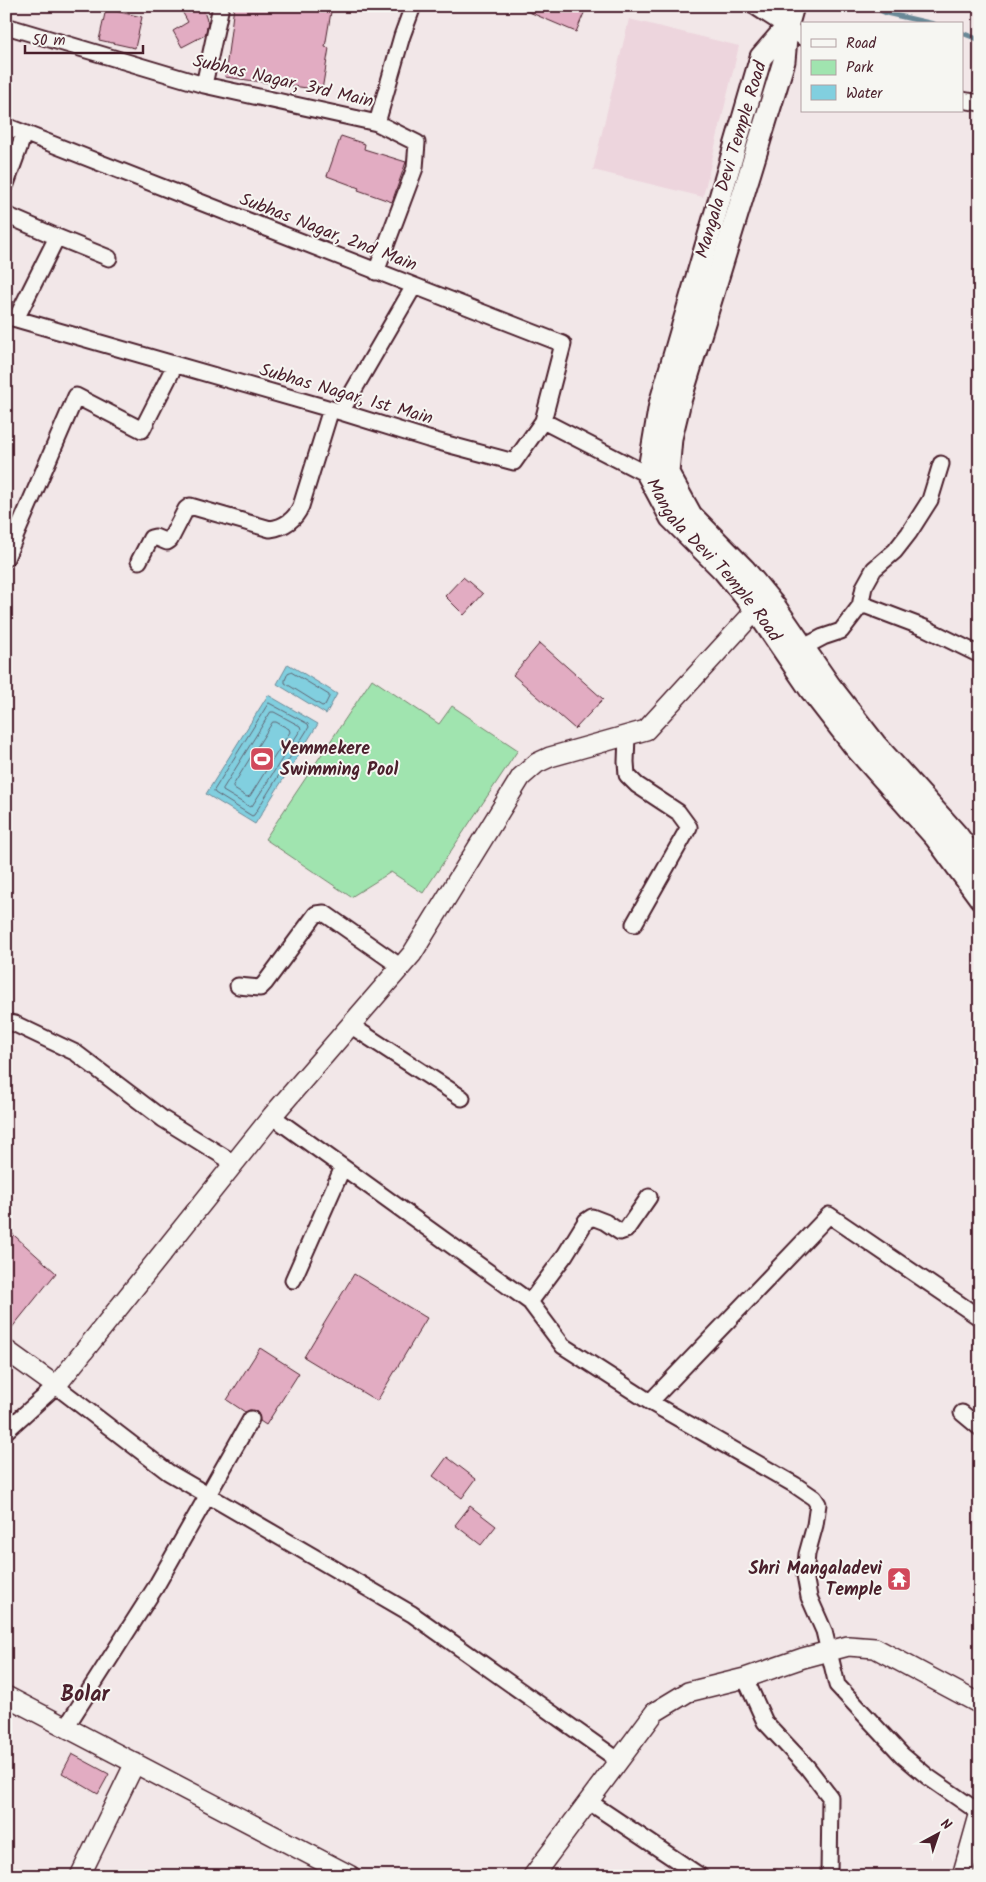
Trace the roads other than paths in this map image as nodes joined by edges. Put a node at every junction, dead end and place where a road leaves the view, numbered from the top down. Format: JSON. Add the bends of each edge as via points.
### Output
{"nodes":[{"id":1,"x":221,"y":6,"type":"edge"},
{"id":2,"x":413,"y":6,"type":"edge"},
{"id":3,"x":754,"y":6,"type":"edge"},
{"id":4,"x":793,"y":6,"type":"edge"},
{"id":5,"x":6,"y":26,"type":"edge"},
{"id":6,"x":794,"y":32,"type":"edge"},
{"id":7,"x":204,"y":85,"type":"junction"},
{"id":8,"x":964,"y":100,"type":"edge"},
{"id":9,"x":980,"y":102,"type":"edge"},
{"id":10,"x":377,"y":123,"type":"junction"},
{"id":11,"x":6,"y":126,"type":"edge"},
{"id":12,"x":24,"y":134,"type":"junction"},
{"id":13,"x":6,"y":184,"type":"edge"},
{"id":14,"x":6,"y":214,"type":"edge"},
{"id":15,"x":57,"y":237,"type":"junction"},
{"id":16,"x":109,"y":258,"type":"dead end"},
{"id":17,"x":376,"y":272,"type":"junction"},
{"id":18,"x":414,"y":286,"type":"junction"},
{"id":19,"x":11,"y":318,"type":"edge"},
{"id":20,"x":175,"y":365,"type":"junction"},
{"id":21,"x":336,"y":411,"type":"junction"},
{"id":22,"x":543,"y":421,"type":"junction"},
{"id":23,"x":940,"y":464,"type":"dead end"},
{"id":24,"x":658,"y":474,"type":"junction"},
{"id":25,"x":6,"y":558,"type":"edge"},
{"id":26,"x":140,"y":561,"type":"dead end"},
{"id":27,"x":761,"y":603,"type":"junction"},
{"id":28,"x":860,"y":606,"type":"junction"},
{"id":29,"x":804,"y":647,"type":"junction"},
{"id":30,"x":980,"y":655,"type":"edge"},
{"id":31,"x":627,"y":735,"type":"junction"},
{"id":32,"x":980,"y":867,"type":"edge"},
{"id":33,"x":980,"y":898,"type":"edge"},
{"id":34,"x":634,"y":924,"type":"dead end"},
{"id":35,"x":401,"y":967,"type":"junction"},
{"id":36,"x":238,"y":986,"type":"dead end"},
{"id":37,"x":6,"y":1022,"type":"edge"},
{"id":38,"x":350,"y":1025,"type":"junction"},
{"id":39,"x":462,"y":1098,"type":"dead end"},
{"id":40,"x":272,"y":1116,"type":"junction"},
{"id":41,"x":234,"y":1163,"type":"junction"},
{"id":42,"x":343,"y":1167,"type":"junction"},
{"id":43,"x":649,"y":1197,"type":"dead end"},
{"id":44,"x":293,"y":1280,"type":"dead end"},
{"id":45,"x":530,"y":1302,"type":"junction"},
{"id":46,"x":980,"y":1318,"type":"edge"},
{"id":47,"x":6,"y":1350,"type":"edge"},
{"id":48,"x":56,"y":1386,"type":"junction"},
{"id":49,"x":650,"y":1402,"type":"junction"},
{"id":50,"x":962,"y":1413,"type":"dead end"},
{"id":51,"x":251,"y":1419,"type":"dead end"},
{"id":52,"x":980,"y":1428,"type":"edge"},
{"id":53,"x":6,"y":1431,"type":"edge"},
{"id":54,"x":208,"y":1495,"type":"junction"},
{"id":55,"x":828,"y":1652,"type":"junction"},
{"id":56,"x":745,"y":1678,"type":"junction"},
{"id":57,"x":6,"y":1696,"type":"edge"},
{"id":58,"x":980,"y":1704,"type":"edge"},
{"id":59,"x":66,"y":1727,"type":"junction"},
{"id":60,"x":618,"y":1760,"type":"junction"},
{"id":61,"x":134,"y":1763,"type":"junction"},
{"id":62,"x":588,"y":1801,"type":"junction"},
{"id":63,"x":980,"y":1813,"type":"edge"},
{"id":64,"x":696,"y":1874,"type":"edge"},
{"id":65,"x":80,"y":1876,"type":"edge"},
{"id":66,"x":351,"y":1876,"type":"edge"},
{"id":67,"x":533,"y":1876,"type":"edge"},
{"id":68,"x":829,"y":1876,"type":"edge"},
{"id":69,"x":962,"y":1876,"type":"edge"}],
"edges":[{"from":1,"to":7,"type":"street"},
{"from":2,"to":10,"type":"street","name":"Subhas Nagar, 3rd Main"},
{"from":3,"to":6,"type":"street"},
{"from":4,"to":6,"type":"main road","name":"Mangala Devi Temple Road"},
{"from":5,"to":7,"type":"street","name":"Subhas Nagar, 3rd Main"},
{"from":6,"to":24,"type":"main road","name":"Mangala Devi Temple Road","via":[[761,57],[660,404]]},
{"from":7,"to":10,"type":"street","name":"Subhas Nagar, 3rd Main"},
{"from":8,"to":9,"type":"street"},
{"from":10,"to":17,"type":"street","via":[[417,143],[415,168]]},
{"from":11,"to":12,"type":"street","name":"Subhas Nagar, 2nd Main"},
{"from":12,"to":13,"type":"street"},
{"from":12,"to":17,"type":"street","name":"Subhas Nagar, 2nd Main"},
{"from":14,"to":15,"type":"street"},
{"from":15,"to":16,"type":"street"},
{"from":15,"to":19,"type":"street"},
{"from":17,"to":18,"type":"street","name":"Subhas Nagar, 2nd Main"},
{"from":18,"to":21,"type":"street"},
{"from":18,"to":22,"type":"street","name":"Subhas Nagar, 2nd Main","via":[[563,344]]},
{"from":19,"to":20,"type":"street","name":"Subhas Nagar, 1st Main"},
{"from":20,"to":21,"type":"street","name":"Subhas Nagar, 1st Main"},
{"from":20,"to":25,"type":"street","via":[[142,430],[76,396]]},
{"from":21,"to":22,"type":"street","name":"Subhas Nagar, 1st Main","via":[[514,462]]},
{"from":21,"to":26,"type":"street","via":[[301,506],[288,523],[270,529],[190,506],[170,540],[152,538]]},
{"from":22,"to":24,"type":"street"},
{"from":23,"to":28,"type":"street","via":[[930,500],[895,551],[874,568],[864,587]]},
{"from":24,"to":27,"type":"main road","name":"Mangala Devi Temple Road","via":[[671,518]]},
{"from":27,"to":29,"type":"main road","name":"Mangala Devi Temple Road"},
{"from":27,"to":31,"type":"street","via":[[646,730]]},
{"from":27,"to":33,"type":"main road","name":"Mangala Devi Temple Road","via":[[810,688],[855,747],[936,838]]},
{"from":28,"to":29,"type":"street","via":[[841,631]]},
{"from":28,"to":30,"type":"street","via":[[868,606],[925,628]]},
{"from":29,"to":32,"type":"main road","name":"Mangala Devi Temple Road","via":[[875,744],[956,835]]},
{"from":31,"to":34,"type":"street","via":[[627,775],[678,812],[689,827]]},
{"from":31,"to":35,"type":"street","via":[[550,756],[522,777]]},
{"from":35,"to":36,"type":"street","via":[[324,913],[316,914],[260,988]]},
{"from":35,"to":38,"type":"street"},
{"from":37,"to":41,"type":"street","via":[[76,1053],[163,1119]]},
{"from":38,"to":39,"type":"street"},
{"from":38,"to":40,"type":"street"},
{"from":40,"to":41,"type":"street"},
{"from":40,"to":42,"type":"street"},
{"from":41,"to":48,"type":"street"},
{"from":42,"to":44,"type":"street"},
{"from":42,"to":45,"type":"street"},
{"from":43,"to":45,"type":"street","via":[[626,1230],[620,1232],[592,1217],[586,1221]]},
{"from":45,"to":49,"type":"street","via":[[563,1346]]},
{"from":46,"to":49,"type":"street","via":[[829,1215]]},
{"from":47,"to":48,"type":"street"},
{"from":48,"to":53,"type":"street"},
{"from":48,"to":54,"type":"street","via":[[168,1472]]},
{"from":49,"to":55,"type":"street","via":[[814,1498],[818,1504],[816,1525],[805,1575]]},
{"from":50,"to":52,"type":"street"},
{"from":51,"to":54,"type":"street"},
{"from":54,"to":59,"type":"street","via":[[155,1588]]},
{"from":54,"to":60,"type":"street","via":[[412,1614]]},
{"from":55,"to":56,"type":"street"},
{"from":55,"to":58,"type":"street","via":[[848,1646],[875,1648]]},
{"from":55,"to":63,"type":"street","via":[[837,1685],[883,1736],[928,1777]]},
{"from":56,"to":60,"type":"street","via":[[688,1692],[656,1712]]},
{"from":56,"to":68,"type":"street","via":[[765,1722],[830,1797]]},
{"from":57,"to":59,"type":"street"},
{"from":59,"to":61,"type":"street"},
{"from":60,"to":62,"type":"street"},
{"from":61,"to":65,"type":"street"},
{"from":61,"to":66,"type":"street"},
{"from":62,"to":64,"type":"street"},
{"from":62,"to":67,"type":"street"},
{"from":63,"to":69,"type":"street"}]}
